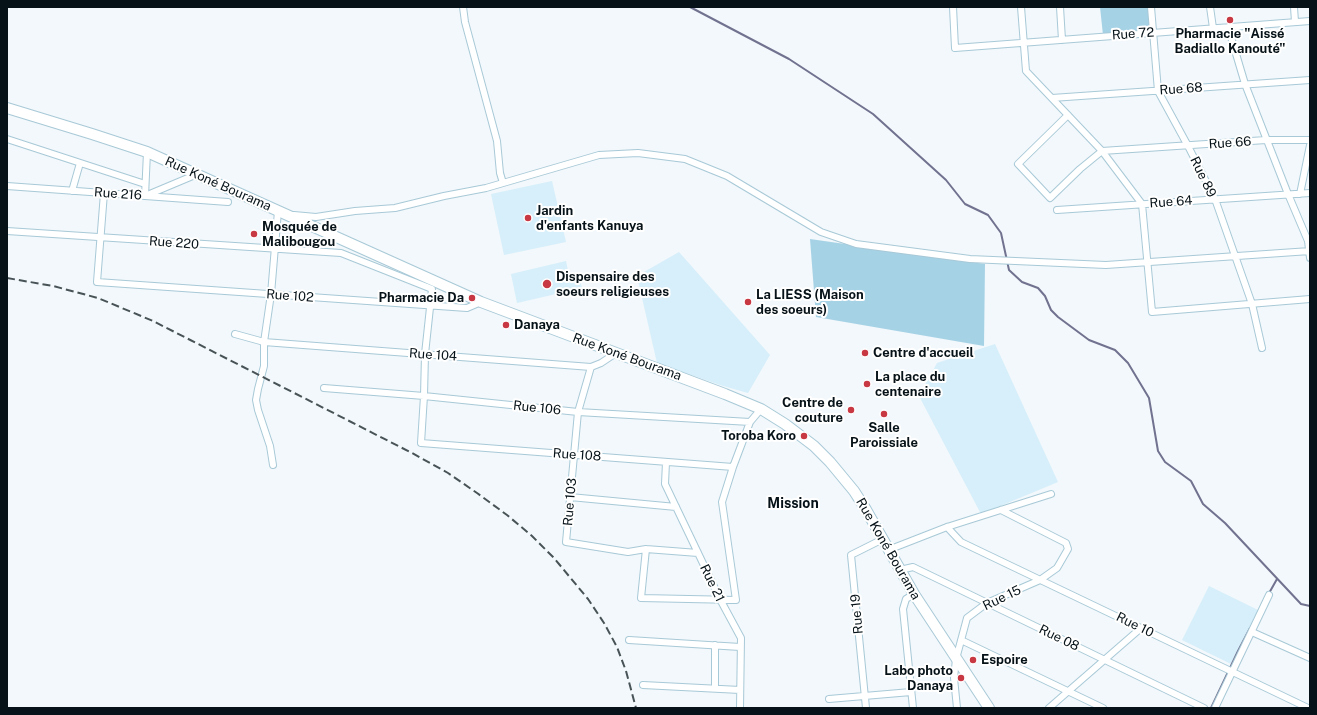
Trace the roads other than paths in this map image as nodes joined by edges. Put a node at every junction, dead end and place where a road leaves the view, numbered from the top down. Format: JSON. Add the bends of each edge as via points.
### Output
{"nodes":[{"id":1,"x":463,"y":7,"type":"edge"},
{"id":2,"x":953,"y":7,"type":"edge"},
{"id":3,"x":1021,"y":7,"type":"edge"},
{"id":4,"x":1060,"y":7,"type":"edge"},
{"id":5,"x":1151,"y":7,"type":"edge"},
{"id":6,"x":1210,"y":7,"type":"edge"},
{"id":7,"x":1294,"y":7,"type":"edge"},
{"id":8,"x":1310,"y":21,"type":"edge"},
{"id":9,"x":1295,"y":22,"type":"junction"},
{"id":10,"x":1228,"y":27,"type":"junction"},
{"id":11,"x":1212,"y":28,"type":"junction"},
{"id":12,"x":1153,"y":33,"type":"junction"},
{"id":13,"x":1062,"y":40,"type":"junction"},
{"id":14,"x":1023,"y":42,"type":"junction"},
{"id":15,"x":1310,"y":80,"type":"edge"},
{"id":16,"x":1245,"y":84,"type":"junction"},
{"id":17,"x":1158,"y":91,"type":"junction"},
{"id":18,"x":1052,"y":98,"type":"junction"},
{"id":19,"x":7,"y":108,"type":"edge"},
{"id":20,"x":1068,"y":115,"type":"junction"},
{"id":21,"x":7,"y":139,"type":"edge"},
{"id":22,"x":1266,"y":140,"type":"junction"},
{"id":23,"x":1310,"y":140,"type":"edge"},
{"id":24,"x":1310,"y":144,"type":"edge"},
{"id":25,"x":1188,"y":146,"type":"junction"},
{"id":26,"x":1102,"y":151,"type":"junction"},
{"id":27,"x":147,"y":152,"type":"junction"},
{"id":28,"x":80,"y":163,"type":"junction"},
{"id":29,"x":195,"y":175,"type":"junction"},
{"id":30,"x":503,"y":183,"type":"junction"},
{"id":31,"x":145,"y":184,"type":"junction"},
{"id":32,"x":7,"y":186,"type":"edge"},
{"id":33,"x":72,"y":191,"type":"junction"},
{"id":34,"x":104,"y":193,"type":"junction"},
{"id":35,"x":1310,"y":193,"type":"edge"},
{"id":36,"x":1288,"y":194,"type":"junction"},
{"id":37,"x":1300,"y":194,"type":"junction"},
{"id":38,"x":145,"y":196,"type":"junction"},
{"id":39,"x":1215,"y":199,"type":"junction"},
{"id":40,"x":228,"y":202,"type":"dead end"},
{"id":41,"x":1142,"y":204,"type":"junction"},
{"id":42,"x":1057,"y":210,"type":"dead end"},
{"id":43,"x":278,"y":211,"type":"junction"},
{"id":44,"x":7,"y":231,"type":"edge"},
{"id":45,"x":100,"y":238,"type":"junction"},
{"id":46,"x":275,"y":250,"type":"junction"},
{"id":47,"x":1310,"y":253,"type":"edge"},
{"id":48,"x":1234,"y":256,"type":"junction"},
{"id":49,"x":1148,"y":262,"type":"junction"},
{"id":50,"x":271,"y":294,"type":"junction"},
{"id":51,"x":1310,"y":299,"type":"edge"},
{"id":52,"x":481,"y":302,"type":"junction"},
{"id":53,"x":1252,"y":304,"type":"junction"},
{"id":54,"x":431,"y":306,"type":"junction"},
{"id":55,"x":235,"y":334,"type":"dead end"},
{"id":56,"x":264,"y":342,"type":"junction"},
{"id":57,"x":1262,"y":348,"type":"dead end"},
{"id":58,"x":616,"y":353,"type":"junction"},
{"id":59,"x":425,"y":354,"type":"junction"},
{"id":60,"x":591,"y":367,"type":"junction"},
{"id":61,"x":324,"y":388,"type":"dead end"},
{"id":62,"x":424,"y":396,"type":"junction"},
{"id":63,"x":760,"y":409,"type":"junction"},
{"id":64,"x":578,"y":412,"type":"junction"},
{"id":65,"x":750,"y":422,"type":"junction"},
{"id":66,"x":574,"y":455,"type":"junction"},
{"id":67,"x":666,"y":462,"type":"junction"},
{"id":68,"x":273,"y":464,"type":"dead end"},
{"id":69,"x":733,"y":467,"type":"junction"},
{"id":70,"x":1051,"y":494,"type":"dead end"},
{"id":71,"x":570,"y":497,"type":"junction"},
{"id":72,"x":676,"y":507,"type":"junction"},
{"id":73,"x":1001,"y":510,"type":"junction"},
{"id":74,"x":947,"y":527,"type":"junction"},
{"id":75,"x":883,"y":539,"type":"junction"},
{"id":76,"x":646,"y":549,"type":"junction"},
{"id":77,"x":888,"y":550,"type":"junction"},
{"id":78,"x":698,"y":553,"type":"junction"},
{"id":79,"x":900,"y":570,"type":"junction"},
{"id":80,"x":1040,"y":580,"type":"junction"},
{"id":81,"x":914,"y":594,"type":"junction"},
{"id":82,"x":1269,"y":595,"type":"dead end"},
{"id":83,"x":721,"y":601,"type":"junction"},
{"id":84,"x":987,"y":603,"type":"junction"},
{"id":85,"x":1142,"y":628,"type":"junction"},
{"id":86,"x":1252,"y":632,"type":"junction"},
{"id":87,"x":629,"y":640,"type":"dead end"},
{"id":88,"x":962,"y":640,"type":"junction"},
{"id":89,"x":715,"y":645,"type":"junction"},
{"id":90,"x":740,"y":647,"type":"junction"},
{"id":91,"x":1310,"y":658,"type":"edge"},
{"id":92,"x":956,"y":659,"type":"junction"},
{"id":93,"x":1104,"y":660,"type":"junction"},
{"id":94,"x":1232,"y":672,"type":"junction"},
{"id":95,"x":643,"y":685,"type":"dead end"},
{"id":96,"x":714,"y":688,"type":"junction"},
{"id":97,"x":740,"y":690,"type":"junction"},
{"id":98,"x":1068,"y":691,"type":"junction"},
{"id":99,"x":911,"y":692,"type":"junction"},
{"id":100,"x":865,"y":696,"type":"junction"},
{"id":101,"x":829,"y":699,"type":"dead end"},
{"id":102,"x":740,"y":708,"type":"edge"},
{"id":103,"x":866,"y":708,"type":"edge"},
{"id":104,"x":913,"y":708,"type":"edge"},
{"id":105,"x":957,"y":708,"type":"edge"},
{"id":106,"x":989,"y":708,"type":"edge"},
{"id":107,"x":1049,"y":708,"type":"edge"},
{"id":108,"x":1102,"y":708,"type":"edge"},
{"id":109,"x":1204,"y":708,"type":"edge"},
{"id":110,"x":1215,"y":708,"type":"edge"},
{"id":111,"x":1308,"y":708,"type":"edge"}],
"edges":[{"from":1,"to":30,"type":"street","via":[[497,141]]},
{"from":2,"to":14,"type":"street","name":"Rue 72","via":[[956,48]]},
{"from":3,"to":14,"type":"street"},
{"from":4,"to":13,"type":"street"},
{"from":5,"to":12,"type":"street","name":"Rue 89"},
{"from":6,"to":11,"type":"street"},
{"from":7,"to":9,"type":"street"},
{"from":8,"to":9,"type":"street","name":"Rue 72"},
{"from":9,"to":10,"type":"street","name":"Rue 72"},
{"from":10,"to":11,"type":"street","name":"Rue 72"},
{"from":10,"to":16,"type":"street"},
{"from":11,"to":12,"type":"street","name":"Rue 72"},
{"from":12,"to":13,"type":"street","name":"Rue 72"},
{"from":12,"to":17,"type":"street","name":"Rue 89"},
{"from":13,"to":14,"type":"street","name":"Rue 72"},
{"from":14,"to":18,"type":"street","via":[[1026,71]]},
{"from":15,"to":16,"type":"street","name":"Rue 68"},
{"from":16,"to":17,"type":"street","name":"Rue 68"},
{"from":16,"to":22,"type":"street"},
{"from":17,"to":18,"type":"street","name":"Rue 68"},
{"from":17,"to":25,"type":"street","name":"Rue 89"},
{"from":18,"to":20,"type":"street"},
{"from":19,"to":27,"type":"highway","name":"Rue Koné Bourama"},
{"from":20,"to":26,"type":"street"},
{"from":20,"to":26,"type":"street","via":[[1018,164],[1050,198]]},
{"from":21,"to":28,"type":"street"},
{"from":22,"to":23,"type":"street","name":"Rue 66"},
{"from":22,"to":25,"type":"street","name":"Rue 66"},
{"from":22,"to":36,"type":"street"},
{"from":24,"to":37,"type":"street"},
{"from":25,"to":26,"type":"street","name":"Rue 66"},
{"from":25,"to":39,"type":"street","name":"Rue 89"},
{"from":26,"to":41,"type":"street"},
{"from":27,"to":29,"type":"highway","name":"Rue Koné Bourama"},
{"from":27,"to":31,"type":"street"},
{"from":28,"to":31,"type":"street"},
{"from":28,"to":33,"type":"street"},
{"from":29,"to":38,"type":"street"},
{"from":29,"to":43,"type":"highway","name":"Rue Koné Bourama"},
{"from":30,"to":43,"type":"street","via":[[395,208],[316,217]]},
{"from":30,"to":49,"type":"street","via":[[599,155],[638,153],[685,159],[728,176],[822,232],[856,244],[970,259],[1106,265]]},
{"from":31,"to":38,"type":"street"},
{"from":32,"to":33,"type":"street","name":"Rue 216"},
{"from":33,"to":34,"type":"street","name":"Rue 216"},
{"from":34,"to":38,"type":"street","name":"Rue 216"},
{"from":34,"to":45,"type":"street"},
{"from":35,"to":37,"type":"street","name":"Rue 64"},
{"from":36,"to":37,"type":"street","name":"Rue 64"},
{"from":36,"to":39,"type":"street","name":"Rue 64"},
{"from":36,"to":47,"type":"street","via":[[1308,241]]},
{"from":38,"to":40,"type":"street","name":"Rue 216"},
{"from":39,"to":41,"type":"street","name":"Rue 64"},
{"from":39,"to":48,"type":"street","name":"Rue 89"},
{"from":41,"to":42,"type":"street","name":"Rue 64"},
{"from":41,"to":49,"type":"street"},
{"from":43,"to":46,"type":"street"},
{"from":43,"to":52,"type":"highway","name":"Rue Koné Bourama"},
{"from":44,"to":45,"type":"street","name":"Rue 220"},
{"from":45,"to":46,"type":"street","name":"Rue 220"},
{"from":45,"to":50,"type":"street","name":"Rue 102","via":[[97,282]]},
{"from":46,"to":50,"type":"street"},
{"from":46,"to":54,"type":"street","name":"Rue 220","via":[[341,253],[432,289]]},
{"from":47,"to":48,"type":"street"},
{"from":48,"to":49,"type":"street"},
{"from":48,"to":53,"type":"street","name":"Rue 89"},
{"from":49,"to":53,"type":"street","via":[[1152,312]]},
{"from":50,"to":54,"type":"street","name":"Rue 102"},
{"from":50,"to":56,"type":"street"},
{"from":51,"to":53,"type":"street"},
{"from":52,"to":54,"type":"street","name":"Rue 102","via":[[467,308]]},
{"from":52,"to":58,"type":"highway","name":"Rue Koné Bourama"},
{"from":53,"to":57,"type":"street","name":"Rue 89"},
{"from":54,"to":59,"type":"street"},
{"from":55,"to":56,"type":"street","name":"Rue 104"},
{"from":56,"to":59,"type":"street","name":"Rue 104"},
{"from":56,"to":68,"type":"street","via":[[264,366],[256,400]]},
{"from":58,"to":60,"type":"street","name":"Rue 104"},
{"from":58,"to":63,"type":"highway","name":"Rue Koné Bourama"},
{"from":59,"to":60,"type":"street","name":"Rue 104"},
{"from":59,"to":62,"type":"street"},
{"from":60,"to":64,"type":"street","name":"Rue 103"},
{"from":61,"to":62,"type":"street","name":"Rue 106"},
{"from":62,"to":64,"type":"street","name":"Rue 106"},
{"from":62,"to":66,"type":"street","name":"Rue 108","via":[[421,444]]},
{"from":63,"to":65,"type":"street"},
{"from":63,"to":75,"type":"highway","name":"Rue Koné Bourama","via":[[785,424],[830,462],[858,497]]},
{"from":64,"to":65,"type":"street","name":"Rue 106"},
{"from":64,"to":66,"type":"street","name":"Rue 103"},
{"from":65,"to":69,"type":"street"},
{"from":66,"to":67,"type":"street","name":"Rue 108"},
{"from":66,"to":71,"type":"street","name":"Rue 103"},
{"from":67,"to":69,"type":"street","name":"Rue 108"},
{"from":67,"to":72,"type":"street","name":"Rue 21","via":[[665,484]]},
{"from":69,"to":83,"type":"street","via":[[722,502],[736,600]]},
{"from":70,"to":73,"type":"street"},
{"from":71,"to":72,"type":"street"},
{"from":71,"to":76,"type":"street","name":"Rue 103","via":[[566,542],[628,552]]},
{"from":72,"to":78,"type":"street","name":"Rue 21"},
{"from":73,"to":74,"type":"street"},
{"from":73,"to":80,"type":"street","name":"Rue 15","via":[[1066,543],[1068,549],[1057,568]]},
{"from":74,"to":77,"type":"street"},
{"from":74,"to":80,"type":"street","name":"Rue 10","via":[[961,542]]},
{"from":75,"to":77,"type":"highway","name":"Rue Koné Bourama"},
{"from":75,"to":100,"type":"street","name":"Rue 19","via":[[852,555]]},
{"from":76,"to":78,"type":"street"},
{"from":76,"to":83,"type":"street","via":[[641,598]]},
{"from":77,"to":79,"type":"highway","name":"Rue Koné Bourama"},
{"from":78,"to":83,"type":"street","name":"Rue 21"},
{"from":79,"to":81,"type":"highway","name":"Rue Koné Bourama"},
{"from":79,"to":84,"type":"street","name":"Rue 08","via":[[913,568]]},
{"from":80,"to":84,"type":"street","name":"Rue 15"},
{"from":80,"to":85,"type":"street","name":"Rue 10"},
{"from":81,"to":92,"type":"highway","name":"Rue Koné Bourama"},
{"from":81,"to":99,"type":"street","via":[[906,599],[903,609]]},
{"from":82,"to":86,"type":"street"},
{"from":83,"to":90,"type":"street","name":"Rue 21","via":[[741,638]]},
{"from":84,"to":88,"type":"street","name":"Rue 15","via":[[967,618]]},
{"from":84,"to":93,"type":"street","name":"Rue 08"},
{"from":85,"to":93,"type":"street"},
{"from":85,"to":94,"type":"street","name":"Rue 10"},
{"from":86,"to":91,"type":"street"},
{"from":86,"to":94,"type":"street"},
{"from":87,"to":89,"type":"street"},
{"from":88,"to":92,"type":"street","name":"Rue 15"},
{"from":88,"to":98,"type":"street"},
{"from":89,"to":90,"type":"street"},
{"from":89,"to":96,"type":"street"},
{"from":90,"to":97,"type":"street","name":"Rue 21"},
{"from":92,"to":105,"type":"street","name":"Rue 15","via":[[954,678]]},
{"from":92,"to":106,"type":"highway","name":"Rue Koné Bourama"},
{"from":93,"to":98,"type":"street"},
{"from":93,"to":109,"type":"street","name":"Rue 08"},
{"from":94,"to":110,"type":"street"},
{"from":94,"to":111,"type":"street","name":"Rue 10"},
{"from":95,"to":96,"type":"street"},
{"from":96,"to":97,"type":"street"},
{"from":97,"to":102,"type":"street","name":"Rue 21"},
{"from":98,"to":107,"type":"street"},
{"from":98,"to":108,"type":"street"},
{"from":99,"to":100,"type":"street"},
{"from":99,"to":104,"type":"street"},
{"from":100,"to":101,"type":"street"},
{"from":100,"to":103,"type":"street","name":"Rue 19"}]}
